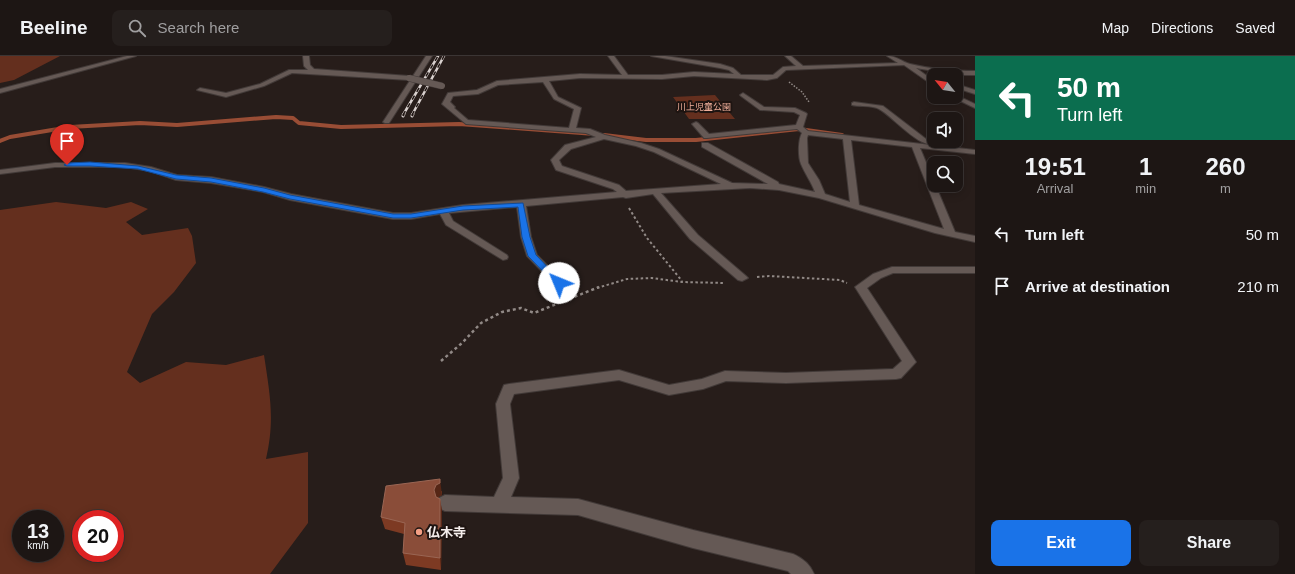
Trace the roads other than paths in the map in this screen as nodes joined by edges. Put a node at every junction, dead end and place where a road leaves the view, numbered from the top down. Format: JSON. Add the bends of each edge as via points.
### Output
{"nodes":[{"id":1,"x":133,"y":56,"type":"edge"},
{"id":2,"x":306,"y":56,"type":"edge"},
{"id":3,"x":429,"y":56,"type":"edge"},
{"id":4,"x":611,"y":56,"type":"edge"},
{"id":5,"x":654,"y":56,"type":"edge"},
{"id":6,"x":788,"y":56,"type":"edge"},
{"id":7,"x":890,"y":56,"type":"edge"},
{"id":8,"x":905,"y":65,"type":"junction"},
{"id":9,"x":801,"y":67,"type":"junction"},
{"id":10,"x":319,"y":72,"type":"junction"},
{"id":11,"x":975,"y":73,"type":"edge"},
{"id":12,"x":626,"y":76,"type":"junction"},
{"id":13,"x":739,"y":76,"type":"junction"},
{"id":14,"x":927,"y":79,"type":"edge"},
{"id":15,"x":545,"y":80,"type":"junction"},
{"id":16,"x":963,"y":88,"type":"edge"},
{"id":17,"x":200,"y":90,"type":"dead end"},
{"id":18,"x":0,"y":91,"type":"edge"},
{"id":19,"x":975,"y":92,"type":"edge"},
{"id":20,"x":743,"y":95,"type":"dead end"},
{"id":21,"x":963,"y":101,"type":"edge"},
{"id":22,"x":854,"y":104,"type":"dead end"},
{"id":23,"x":975,"y":106,"type":"edge"},
{"id":24,"x":450,"y":108,"type":"junction"},
{"id":25,"x":387,"y":122,"type":"dead end"},
{"id":26,"x":696,"y":124,"type":"dead end"},
{"id":27,"x":572,"y":130,"type":"junction"},
{"id":28,"x":802,"y":130,"type":"junction"},
{"id":29,"x":595,"y":135,"type":"junction"},
{"id":30,"x":847,"y":138,"type":"junction"},
{"id":31,"x":705,"y":145,"type":"dead end"},
{"id":32,"x":915,"y":146,"type":"junction"},
{"id":33,"x":975,"y":146,"type":"edge"},
{"id":34,"x":975,"y":152,"type":"edge"},
{"id":35,"x":0,"y":172,"type":"edge"},
{"id":36,"x":729,"y":185,"type":"junction"},
{"id":37,"x":779,"y":187,"type":"junction"},
{"id":38,"x":655,"y":191,"type":"junction"},
{"id":39,"x":624,"y":195,"type":"junction"},
{"id":40,"x":821,"y":196,"type":"junction"},
{"id":41,"x":521,"y":204,"type":"junction"},
{"id":42,"x":855,"y":207,"type":"junction"},
{"id":43,"x":442,"y":211,"type":"junction"},
{"id":44,"x":951,"y":234,"type":"junction"},
{"id":45,"x":975,"y":239,"type":"edge"},
{"id":46,"x":503,"y":257,"type":"dead end"},
{"id":47,"x":975,"y":270,"type":"edge"},
{"id":48,"x":742,"y":278,"type":"road end"},
{"id":49,"x":559,"y":283,"type":"dead end"},
{"id":50,"x":445,"y":503,"type":"dead end"},
{"id":51,"x":499,"y":505,"type":"junction"},
{"id":52,"x":805,"y":574,"type":"edge"}],
"edges":[{"from":1,"to":18,"type":"street"},
{"from":2,"to":10,"type":"street","via":[[307,66]]},
{"from":3,"to":25,"type":"street"},
{"from":4,"to":12,"type":"street"},
{"from":5,"to":13,"type":"street","via":[[720,66],[731,69]]},
{"from":6,"to":9,"type":"street"},
{"from":7,"to":8,"type":"street"},
{"from":8,"to":9,"type":"street"},
{"from":8,"to":11,"type":"street","via":[[957,73]]},
{"from":8,"to":14,"type":"street"},
{"from":9,"to":13,"type":"street","via":[[785,68],[778,75],[767,78]]},
{"from":10,"to":17,"type":"street","via":[[291,71],[262,85],[226,95]]},
{"from":10,"to":24,"type":"street","bridge":true,"via":[[409,78],[442,86],[445,88],[442,102]]},
{"from":12,"to":13,"type":"street"},
{"from":12,"to":15,"type":"street","via":[[580,76]]},
{"from":15,"to":24,"type":"street","via":[[497,82],[478,92],[450,94],[447,102],[452,107]]},
{"from":15,"to":27,"type":"street","via":[[556,98],[578,108]]},
{"from":16,"to":19,"type":"street"},
{"from":20,"to":28,"type":"street","via":[[762,109],[795,110],[804,114]]},
{"from":21,"to":23,"type":"street"},
{"from":22,"to":33,"type":"street","via":[[881,107],[924,141]]},
{"from":24,"to":27,"type":"street","via":[[466,122]]},
{"from":26,"to":28,"type":"street","via":[[707,136]]},
{"from":27,"to":29,"type":"street"},
{"from":28,"to":30,"type":"street"},
{"from":28,"to":40,"type":"street","via":[[804,163]]},
{"from":29,"to":36,"type":"street","via":[[645,146]]},
{"from":29,"to":39,"type":"street","via":[[568,147],[555,160],[559,168],[616,187]]},
{"from":30,"to":32,"type":"street"},
{"from":30,"to":42,"type":"street"},
{"from":31,"to":37,"type":"street"},
{"from":32,"to":34,"type":"street"},
{"from":32,"to":44,"type":"street"},
{"from":35,"to":43,"type":"street","via":[[55,165],[125,165],[176,177],[234,184],[393,216]]},
{"from":36,"to":37,"type":"street"},
{"from":36,"to":38,"type":"street"},
{"from":37,"to":40,"type":"street"},
{"from":38,"to":39,"type":"street"},
{"from":38,"to":48,"type":"street","via":[[694,237]]},
{"from":39,"to":41,"type":"street"},
{"from":40,"to":42,"type":"street"},
{"from":41,"to":43,"type":"street"},
{"from":41,"to":49,"type":"street","via":[[532,256]]},
{"from":42,"to":44,"type":"street"},
{"from":43,"to":46,"type":"street","via":[[449,223]]},
{"from":44,"to":45,"type":"street"},
{"from":47,"to":51,"type":"street","via":[[892,270],[877,276],[861,288],[909,362],[896,374],[786,378],[725,376],[703,384],[669,390],[618,375],[509,389],[503,404],[511,478]]},
{"from":50,"to":51,"type":"street"},
{"from":51,"to":52,"type":"street","via":[[578,507],[793,563]]}]}
